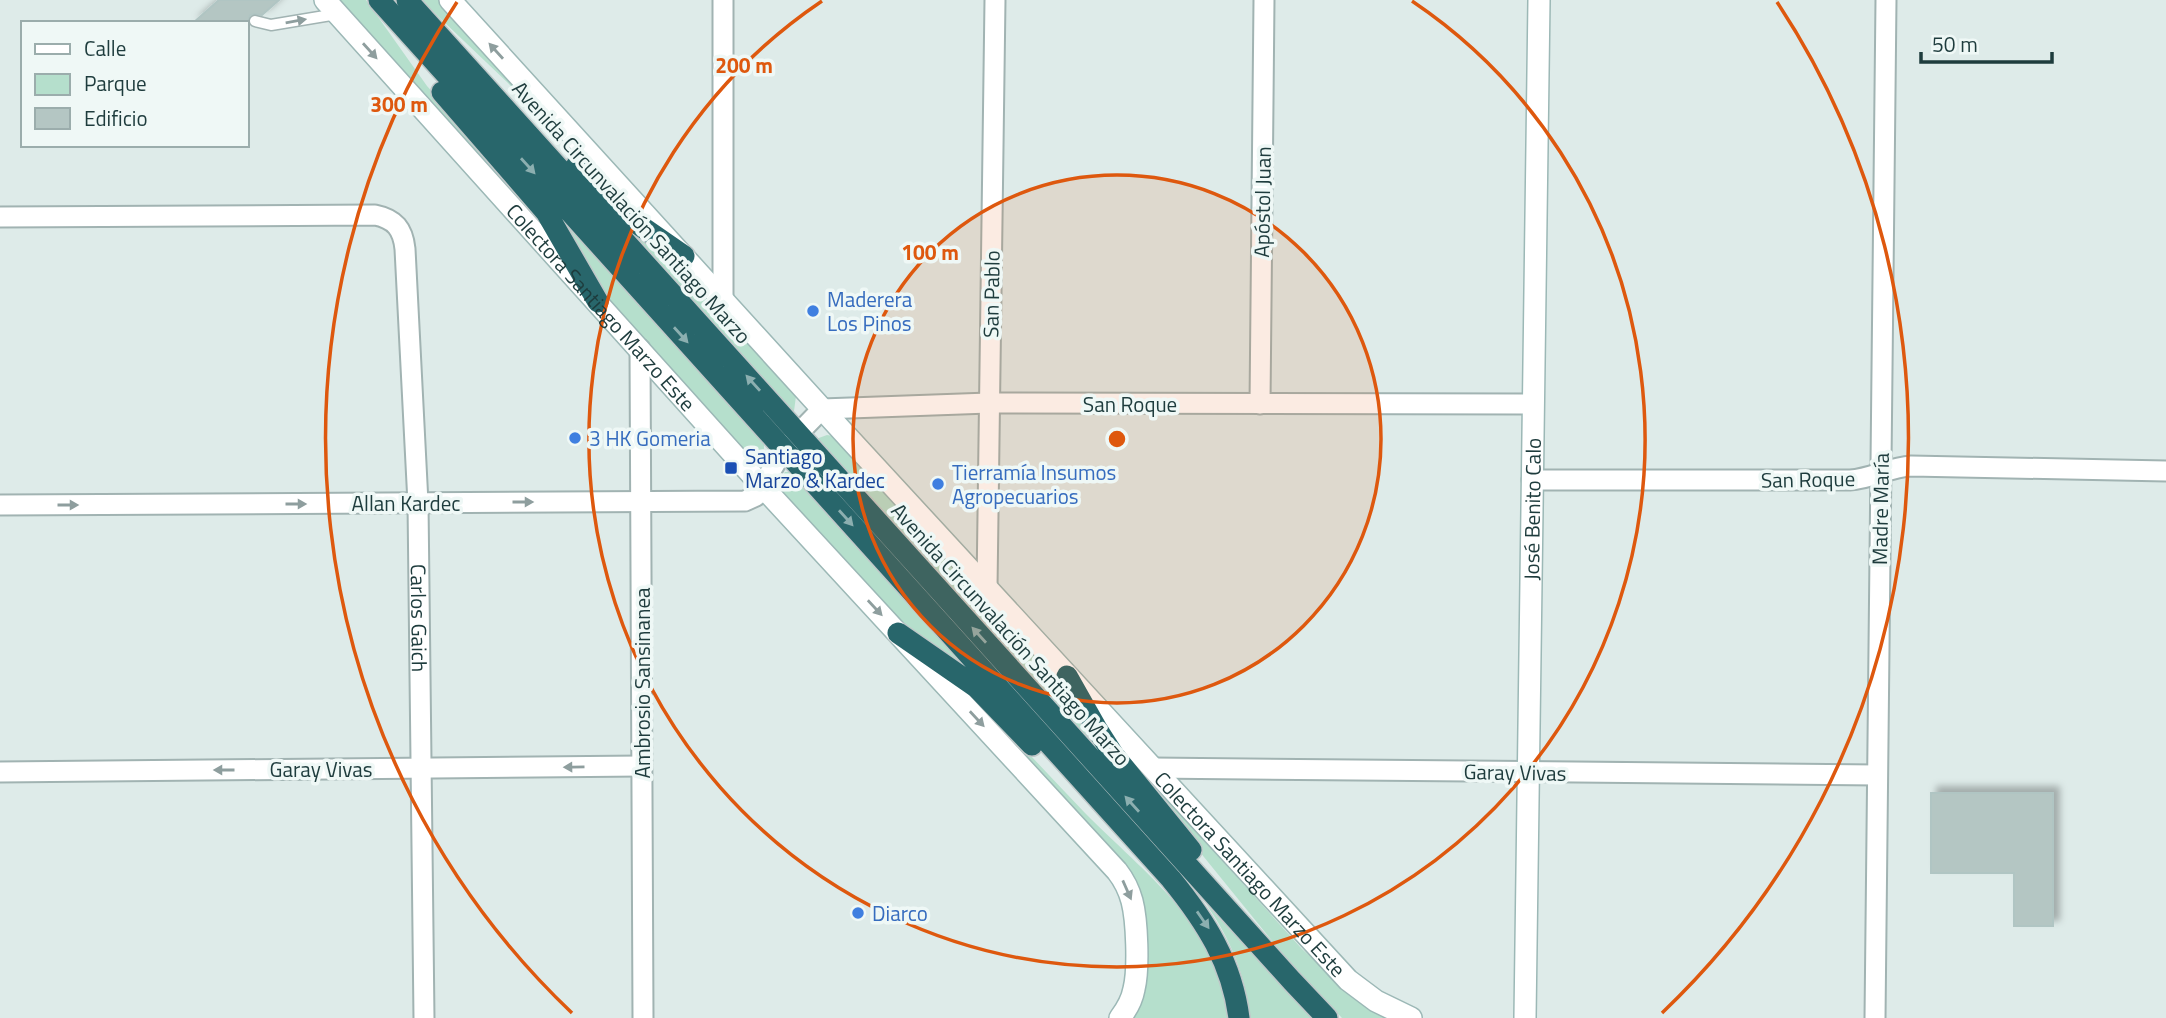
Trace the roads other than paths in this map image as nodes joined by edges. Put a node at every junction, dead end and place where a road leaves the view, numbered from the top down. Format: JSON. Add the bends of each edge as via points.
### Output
{"nodes":[{"id":1,"x":407,"y":0,"type":"edge"},
{"id":2,"x":723,"y":0,"type":"edge"},
{"id":3,"x":995,"y":0,"type":"edge"},
{"id":4,"x":1264,"y":0,"type":"edge"},
{"id":5,"x":1539,"y":0,"type":"edge"},
{"id":6,"x":1886,"y":0,"type":"edge"},
{"id":7,"x":382,"y":3,"type":"edge"},
{"id":8,"x":455,"y":3,"type":"edge"},
{"id":9,"x":331,"y":7,"type":"edge"},
{"id":10,"x":255,"y":21,"type":"dead end"},
{"id":11,"x":426,"y":21,"type":"junction"},
{"id":12,"x":0,"y":217,"type":"edge"},
{"id":13,"x":684,"y":256,"type":"junction"},
{"id":14,"x":723,"y":298,"type":"junction"},
{"id":15,"x":598,"y":302,"type":"junction"},
{"id":16,"x":640,"y":349,"type":"junction"},
{"id":17,"x":989,"y":403,"type":"junction"},
{"id":18,"x":1260,"y":404,"type":"junction"},
{"id":19,"x":1533,"y":404,"type":"junction"},
{"id":20,"x":822,"y":409,"type":"junction"},
{"id":21,"x":791,"y":441,"type":"junction"},
{"id":22,"x":2166,"y":471,"type":"edge"},
{"id":23,"x":1881,"y":473,"type":"junction"},
{"id":24,"x":1532,"y":480,"type":"junction"},
{"id":25,"x":759,"y":482,"type":"junction"},
{"id":26,"x":640,"y":502,"type":"junction"},
{"id":27,"x":418,"y":503,"type":"junction"},
{"id":28,"x":0,"y":505,"type":"edge"},
{"id":29,"x":986,"y":588,"type":"junction"},
{"id":30,"x":898,"y":633,"type":"junction"},
{"id":31,"x":1068,"y":676,"type":"junction"},
{"id":32,"x":642,"y":766,"type":"junction"},
{"id":33,"x":421,"y":768,"type":"junction"},
{"id":34,"x":1153,"y":768,"type":"junction"},
{"id":35,"x":0,"y":772,"type":"edge"},
{"id":36,"x":1528,"y":772,"type":"junction"},
{"id":37,"x":1877,"y":775,"type":"junction"},
{"id":38,"x":1160,"y":867,"type":"junction"},
{"id":39,"x":1243,"y":927,"type":"junction"},
{"id":40,"x":1121,"y":1017,"type":"edge"},
{"id":41,"x":424,"y":1018,"type":"edge"},
{"id":42,"x":643,"y":1018,"type":"edge"},
{"id":43,"x":1239,"y":1018,"type":"edge"},
{"id":44,"x":1327,"y":1018,"type":"edge"},
{"id":45,"x":1411,"y":1018,"type":"edge"},
{"id":46,"x":1525,"y":1018,"type":"edge"},
{"id":47,"x":1875,"y":1018,"type":"edge"}],
"edges":[{"from":1,"to":11,"type":"highway","name":"Avenida Circunvalación Santiago Marzo"},
{"from":2,"to":14,"type":"street"},
{"from":3,"to":17,"type":"street","name":"San Pablo"},
{"from":4,"to":18,"type":"street","name":"Apóstol Juan"},
{"from":5,"to":19,"type":"street","name":"José Benito Calo"},
{"from":6,"to":23,"type":"street","name":"Madre María"},
{"from":7,"to":15,"type":"highway","via":[[427,73],[546,212]]},
{"from":7,"to":21,"type":"highway","name":"Avenida Circunvalación Santiago Marzo","one_way":true},
{"from":13,"to":8,"type":"street","name":"Colectora Santiago Marzo Este","one_way":true},
{"from":10,"to":9,"type":"lane","one_way":true,"via":[[271,25]]},
{"from":9,"to":15,"type":"street","name":"Colectora Santiago Marzo Este","one_way":true},
{"from":11,"to":13,"type":"highway","via":[[513,99],[613,206]]},
{"from":21,"to":11,"type":"highway","name":"Avenida Circunvalación Santiago Marzo","one_way":true},
{"from":12,"to":27,"type":"street","name":"Carlos Gaich","via":[[368,215],[396,223],[405,249]]},
{"from":13,"to":14,"type":"street","name":"Colectora Santiago Marzo Este"},
{"from":14,"to":20,"type":"street","name":"Colectora Santiago Marzo Este"},
{"from":15,"to":16,"type":"street","name":"Colectora Santiago Marzo Este"},
{"from":16,"to":25,"type":"street","name":"Colectora Santiago Marzo Este"},
{"from":16,"to":26,"type":"street","name":"Ambrosio Sansinanea"},
{"from":17,"to":18,"type":"street","name":"San Roque"},
{"from":17,"to":20,"type":"street","name":"San Roque"},
{"from":17,"to":29,"type":"street","name":"San Pablo"},
{"from":18,"to":19,"type":"street","name":"San Roque"},
{"from":19,"to":24,"type":"street","name":"José Benito Calo"},
{"from":20,"to":21,"type":"street"},
{"from":20,"to":29,"type":"street","name":"Colectora Santiago Marzo Este"},
{"from":21,"to":25,"type":"street"},
{"from":21,"to":38,"type":"highway","name":"Avenida Circunvalación Santiago Marzo","one_way":true},
{"from":39,"to":21,"type":"highway","name":"Avenida Circunvalación Santiago Marzo","one_way":true},
{"from":22,"to":23,"type":"street","name":"San Roque","via":[[1912,466]]},
{"from":23,"to":24,"type":"street","name":"San Roque","via":[[1850,480]]},
{"from":23,"to":37,"type":"street","name":"Madre María"},
{"from":24,"to":36,"type":"street","name":"José Benito Calo"},
{"from":25,"to":26,"type":"street","name":"Allan Kardec","via":[[756,496],[745,501]]},
{"from":25,"to":30,"type":"street","name":"Colectora Santiago Marzo Este","one_way":true},
{"from":27,"to":26,"type":"street","name":"Allan Kardec","one_way":true},
{"from":26,"to":32,"type":"street","name":"Ambrosio Sansinanea"},
{"from":28,"to":27,"type":"street","name":"Allan Kardec","one_way":true},
{"from":27,"to":33,"type":"street","name":"Carlos Gaich"},
{"from":29,"to":31,"type":"street","name":"Colectora Santiago Marzo Este"},
{"from":30,"to":38,"type":"highway","via":[[976,687],[1088,805]]},
{"from":30,"to":40,"type":"street","name":"Colectora Santiago Marzo Este","one_way":true,"via":[[1124,882],[1134,915],[1136,975],[1132,997]]},
{"from":31,"to":34,"type":"street","name":"Colectora Santiago Marzo Este"},
{"from":31,"to":39,"type":"highway","via":[[1107,746],[1195,854]]},
{"from":32,"to":33,"type":"street","name":"Garay Vivas","one_way":true},
{"from":32,"to":42,"type":"street","name":"Ambrosio Sansinanea"},
{"from":33,"to":35,"type":"street","name":"Garay Vivas","one_way":true},
{"from":33,"to":41,"type":"street","name":"Carlos Gaich"},
{"from":34,"to":36,"type":"street","name":"Garay Vivas"},
{"from":34,"to":45,"type":"street","name":"Colectora Santiago Marzo Este","via":[[1348,981]]},
{"from":36,"to":37,"type":"street","name":"Garay Vivas"},
{"from":36,"to":46,"type":"street","name":"José Benito Calo"},
{"from":37,"to":47,"type":"street","name":"Madre María"},
{"from":38,"to":43,"type":"highway","name":"Avenida Circunvalación Santiago Marzo","one_way":true,"via":[[1217,944],[1234,987]]},
{"from":39,"to":44,"type":"highway","name":"Avenida Circunvalación Santiago Marzo"}]}
